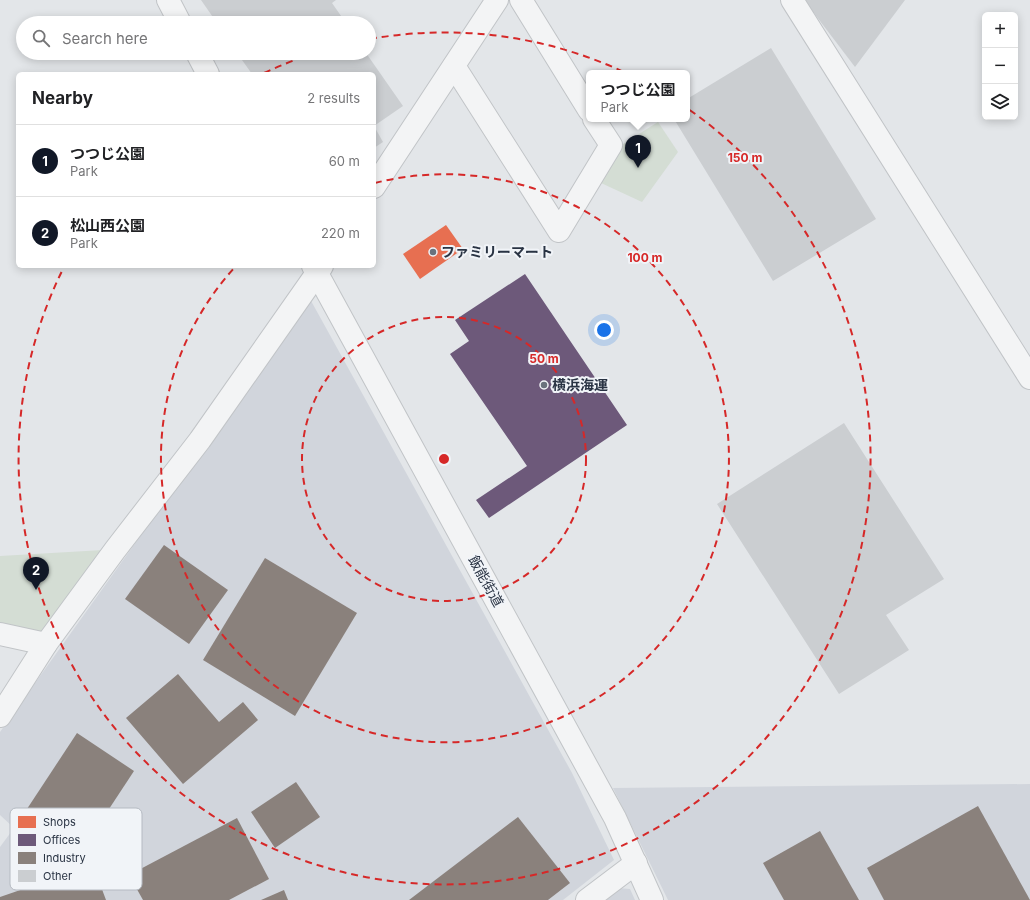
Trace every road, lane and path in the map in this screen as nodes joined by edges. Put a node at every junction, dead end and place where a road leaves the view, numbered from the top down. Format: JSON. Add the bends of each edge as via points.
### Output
{"nodes":[{"id":1,"x":168,"y":0,"type":"edge"},
{"id":2,"x":497,"y":0,"type":"edge"},
{"id":3,"x":521,"y":0,"type":"edge"},
{"id":4,"x":792,"y":0,"type":"edge"},
{"id":5,"x":176,"y":16,"type":"edge"},
{"id":6,"x":201,"y":60,"type":"edge"},
{"id":7,"x":454,"y":66,"type":"junction"},
{"id":8,"x":207,"y":72,"type":"edge"},
{"id":9,"x":586,"y":105,"type":"edge"},
{"id":10,"x":596,"y":122,"type":"edge"},
{"id":11,"x":376,"y":184,"type":"edge"},
{"id":12,"x":318,"y":268,"type":"edge"},
{"id":13,"x":1030,"y":378,"type":"edge"},
{"id":14,"x":0,"y":634,"type":"edge"},
{"id":15,"x":46,"y":644,"type":"junction"},
{"id":16,"x":0,"y":716,"type":"edge"},
{"id":17,"x":636,"y":863,"type":"junction"},
{"id":18,"x":587,"y":900,"type":"edge"},
{"id":19,"x":652,"y":900,"type":"edge"}],
"edges":[{"from":1,"to":5,"type":"street"},
{"from":2,"to":7,"type":"street"},
{"from":3,"to":9,"type":"street"},
{"from":4,"to":13,"type":"street"},
{"from":6,"to":8,"type":"street"},
{"from":7,"to":10,"type":"street","via":[[559,231],[611,145]]},
{"from":7,"to":11,"type":"street"},
{"from":12,"to":15,"type":"street","via":[[200,440]]},
{"from":12,"to":17,"type":"street","name":"飯能街道","via":[[615,818]]},
{"from":14,"to":15,"type":"street"},
{"from":15,"to":16,"type":"street"},
{"from":17,"to":18,"type":"street"},
{"from":17,"to":19,"type":"street","name":"飯能街道"}]}
